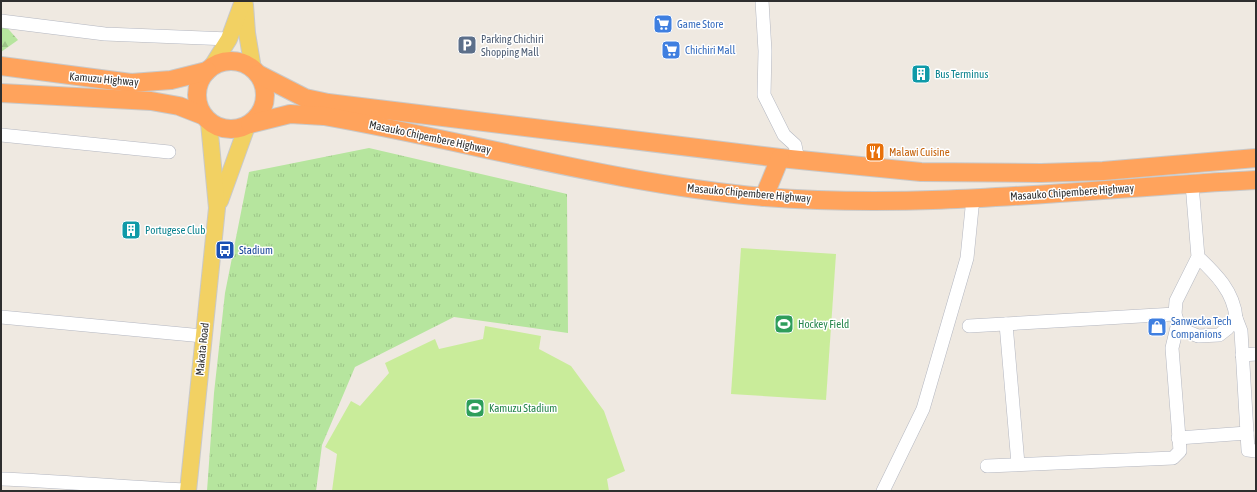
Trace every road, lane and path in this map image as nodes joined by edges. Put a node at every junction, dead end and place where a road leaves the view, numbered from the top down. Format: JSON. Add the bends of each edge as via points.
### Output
{"nodes":[{"id":1,"x":244,"y":1,"type":"edge"},
{"id":2,"x":762,"y":1,"type":"edge"},
{"id":3,"x":1,"y":21,"type":"edge"},
{"id":4,"x":229,"y":39,"type":"junction"},
{"id":5,"x":1,"y":66,"type":"edge"},
{"id":6,"x":209,"y":69,"type":"junction"},
{"id":7,"x":255,"y":72,"type":"junction"},
{"id":8,"x":1,"y":93,"type":"edge"},
{"id":9,"x":206,"y":119,"type":"junction"},
{"id":10,"x":249,"y":125,"type":"junction"},
{"id":11,"x":1,"y":135,"type":"edge"},
{"id":12,"x":169,"y":152,"type":"dead end"},
{"id":13,"x":780,"y":158,"type":"junction"},
{"id":14,"x":1256,"y":158,"type":"edge"},
{"id":15,"x":798,"y":160,"type":"junction"},
{"id":16,"x":1256,"y":180,"type":"edge"},
{"id":17,"x":1192,"y":184,"type":"junction"},
{"id":18,"x":764,"y":196,"type":"junction"},
{"id":19,"x":973,"y":198,"type":"junction"},
{"id":20,"x":217,"y":208,"type":"junction"},
{"id":21,"x":1198,"y":257,"type":"junction"},
{"id":22,"x":1,"y":317,"type":"edge"},
{"id":23,"x":1177,"y":318,"type":"junction"},
{"id":24,"x":1236,"y":318,"type":"junction"},
{"id":25,"x":1006,"y":324,"type":"junction"},
{"id":26,"x":969,"y":326,"type":"dead end"},
{"id":27,"x":203,"y":336,"type":"junction"},
{"id":28,"x":1256,"y":354,"type":"edge"},
{"id":29,"x":1242,"y":355,"type":"junction"},
{"id":30,"x":1247,"y":433,"type":"junction"},
{"id":31,"x":1178,"y":438,"type":"junction"},
{"id":32,"x":1256,"y":451,"type":"edge"},
{"id":33,"x":1018,"y":464,"type":"junction"},
{"id":34,"x":987,"y":466,"type":"dead end"},
{"id":35,"x":1,"y":480,"type":"edge"},
{"id":36,"x":188,"y":490,"type":"edge"},
{"id":37,"x":883,"y":491,"type":"edge"}],
"edges":[{"from":1,"to":4,"type":"main road"},
{"from":1,"to":7,"type":"main road"},
{"from":2,"to":15,"type":"street","via":[[764,95],[784,134],[795,145]]},
{"from":3,"to":4,"type":"street","via":[[105,34]]},
{"from":4,"to":6,"type":"main road"},
{"from":5,"to":6,"type":"highway","name":"Kamuzu Highway","via":[[131,83],[171,80]]},
{"from":6,"to":7,"type":"highway","via":[[222,62],[233,61],[244,64]]},
{"from":6,"to":9,"type":"highway","via":[[200,80],[196,92],[197,104]]},
{"from":7,"to":10,"type":"highway","via":[[263,84],[265,95],[258,116]]},
{"from":7,"to":13,"type":"highway","name":"Masauko Chipembere Highway","via":[[305,98],[328,103]]},
{"from":8,"to":9,"type":"highway","name":"Kamuzu Highway","via":[[151,101],[179,106]]},
{"from":9,"to":10,"type":"highway","via":[[221,129],[234,130]]},
{"from":9,"to":20,"type":"main road","name":"Makata Road"},
{"from":10,"to":18,"type":"highway","name":"Masauko Chipembere Highway","via":[[290,114],[324,116],[623,178]]},
{"from":10,"to":20,"type":"main road","name":"Makata Road"},
{"from":11,"to":12,"type":"street"},
{"from":13,"to":15,"type":"highway","name":"Masauko Chipembere Highway"},
{"from":13,"to":18,"type":"highway"},
{"from":14,"to":15,"type":"highway","name":"Masauko Chipembere Highway","via":[[1103,171],[1003,174],[921,172]]},
{"from":16,"to":17,"type":"highway","name":"Masauko Chipembere Highway"},
{"from":17,"to":19,"type":"highway","name":"Masauko Chipembere Highway"},
{"from":17,"to":21,"type":"street"},
{"from":18,"to":19,"type":"highway","name":"Masauko Chipembere Highway","via":[[873,201]]},
{"from":19,"to":37,"type":"street","via":[[967,258],[923,409]]},
{"from":20,"to":27,"type":"main road","name":"Makata Road"},
{"from":21,"to":23,"type":"street","via":[[1176,301]]},
{"from":21,"to":24,"type":"street","via":[[1216,274],[1230,294]]},
{"from":22,"to":27,"type":"street"},
{"from":23,"to":24,"type":"street","via":[[1188,332],[1198,336],[1219,335]]},
{"from":23,"to":25,"type":"street"},
{"from":23,"to":31,"type":"street","via":[[1172,348]]},
{"from":24,"to":29,"type":"street","via":[[1241,331]]},
{"from":25,"to":26,"type":"street"},
{"from":25,"to":33,"type":"street"},
{"from":27,"to":36,"type":"main road","name":"Makata Road"},
{"from":28,"to":29,"type":"street"},
{"from":29,"to":30,"type":"street"},
{"from":30,"to":31,"type":"street"},
{"from":30,"to":32,"type":"street","via":[[1248,450]]},
{"from":31,"to":33,"type":"street","via":[[1180,451],[1173,458]]},
{"from":33,"to":34,"type":"street"},
{"from":35,"to":36,"type":"street"}]}
